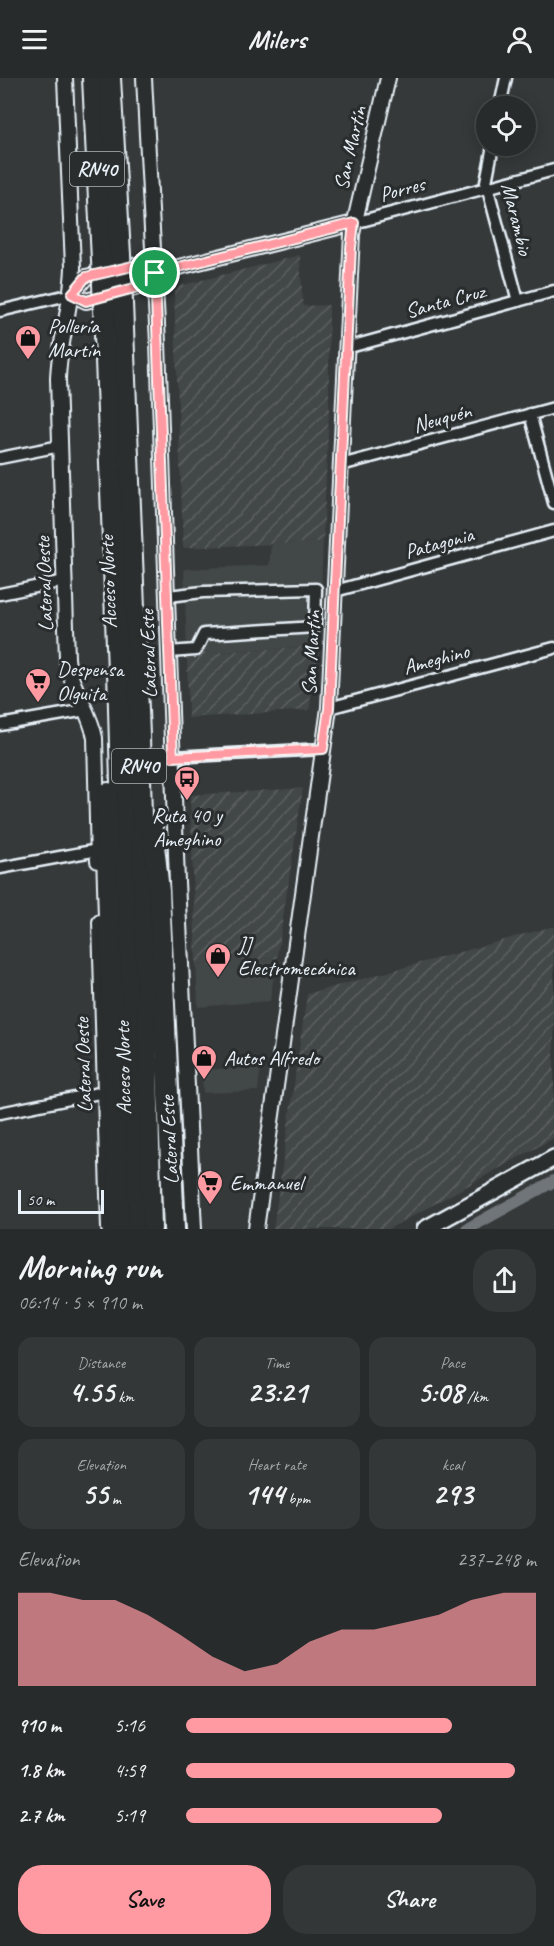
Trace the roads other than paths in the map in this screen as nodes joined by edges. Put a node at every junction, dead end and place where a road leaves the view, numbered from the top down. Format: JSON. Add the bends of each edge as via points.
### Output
{"nodes":[{"id":1,"x":65,"y":78,"type":"edge"},
{"id":2,"x":92,"y":78,"type":"edge"},
{"id":3,"x":110,"y":78,"type":"edge"},
{"id":4,"x":119,"y":78,"type":"edge"},
{"id":5,"x":144,"y":78,"type":"edge"},
{"id":6,"x":388,"y":78,"type":"edge"},
{"id":7,"x":506,"y":78,"type":"edge"},
{"id":8,"x":502,"y":96,"type":"edge"},
{"id":9,"x":491,"y":156,"type":"edge"},
{"id":10,"x":116,"y":166,"type":"junction"},
{"id":11,"x":554,"y":170,"type":"edge"},
{"id":12,"x":487,"y":188,"type":"junction"},
{"id":13,"x":354,"y":223,"type":"junction"},
{"id":14,"x":111,"y":258,"type":"junction"},
{"id":15,"x":155,"y":273,"type":"junction"},
{"id":16,"x":554,"y":291,"type":"edge"},
{"id":17,"x":72,"y":294,"type":"junction"},
{"id":18,"x":518,"y":301,"type":"junction"},
{"id":19,"x":113,"y":306,"type":"junction"},
{"id":20,"x":0,"y":311,"type":"edge"},
{"id":21,"x":346,"y":348,"type":"junction"},
{"id":22,"x":554,"y":408,"type":"edge"},
{"id":23,"x":530,"y":414,"type":"junction"},
{"id":24,"x":60,"y":446,"type":"junction"},
{"id":25,"x":0,"y":458,"type":"edge"},
{"id":26,"x":341,"y":465,"type":"junction"},
{"id":27,"x":554,"y":502,"type":"edge"},
{"id":28,"x":554,"y":531,"type":"edge"},
{"id":29,"x":65,"y":581,"type":"junction"},
{"id":30,"x":335,"y":591,"type":"junction"},
{"id":31,"x":0,"y":594,"type":"edge"},
{"id":32,"x":168,"y":596,"type":"junction"},
{"id":33,"x":554,"y":648,"type":"edge"},
{"id":34,"x":169,"y":652,"type":"junction"},
{"id":35,"x":118,"y":670,"type":"junction"},
{"id":36,"x":329,"y":708,"type":"junction"},
{"id":37,"x":86,"y":710,"type":"junction"},
{"id":38,"x":0,"y":725,"type":"edge"},
{"id":39,"x":139,"y":736,"type":"junction"},
{"id":40,"x":323,"y":749,"type":"junction"},
{"id":41,"x":173,"y":757,"type":"junction"},
{"id":42,"x":98,"y":850,"type":"junction"},
{"id":43,"x":0,"y":868,"type":"edge"},
{"id":44,"x":104,"y":1092,"type":"junction"},
{"id":45,"x":0,"y":1113,"type":"edge"},
{"id":46,"x":554,"y":1158,"type":"edge"},
{"id":47,"x":109,"y":1229,"type":"edge"},
{"id":48,"x":119,"y":1229,"type":"edge"},
{"id":49,"x":133,"y":1229,"type":"edge"},
{"id":50,"x":151,"y":1229,"type":"edge"},
{"id":51,"x":174,"y":1229,"type":"edge"},
{"id":52,"x":194,"y":1229,"type":"edge"},
{"id":53,"x":256,"y":1229,"type":"edge"},
{"id":54,"x":425,"y":1229,"type":"edge"}],
"edges":[{"from":1,"to":17,"type":"street","name":"Lateral Oeste"},
{"from":2,"to":14,"type":"highway","name":"Acceso Norte","number":"RN40"},
{"from":3,"to":10,"type":"highway","name":"Acceso Norte","number":"RN40"},
{"from":4,"to":10,"type":"highway"},
{"from":5,"to":15,"type":"street","name":"Lateral Este"},
{"from":6,"to":13,"type":"street","name":"San Martín"},
{"from":7,"to":8,"type":"street"},
{"from":9,"to":12,"type":"street","name":"Marambio"},
{"from":10,"to":14,"type":"highway","name":"Acceso Norte","number":"RN40"},
{"from":11,"to":12,"type":"street","name":"Porres"},
{"from":12,"to":13,"type":"street","name":"Porres"},
{"from":12,"to":18,"type":"street","name":"Marambio"},
{"from":13,"to":15,"type":"street","name":"Porres"},
{"from":13,"to":21,"type":"street","name":"San Martín"},
{"from":14,"to":19,"type":"highway","name":"Acceso Norte","number":"RN40","bridge":true},
{"from":15,"to":17,"type":"street","name":"Porres","via":[[138,287],[86,301]]},
{"from":15,"to":17,"type":"street","name":"Porres","via":[[137,265],[86,277]]},
{"from":15,"to":32,"type":"street","name":"Lateral Este"},
{"from":16,"to":18,"type":"street","name":"Santa Cruz"},
{"from":17,"to":20,"type":"street","name":"Porres"},
{"from":17,"to":24,"type":"street","name":"Lateral Oeste","via":[[58,369]]},
{"from":18,"to":21,"type":"street","name":"Santa Cruz"},
{"from":19,"to":35,"type":"highway","name":"Acceso Norte","number":"RN40"},
{"from":19,"to":39,"type":"highway","name":"Acceso Norte","number":"RN40"},
{"from":21,"to":26,"type":"street","name":"San Martín"},
{"from":22,"to":23,"type":"street","name":"Neuquén"},
{"from":23,"to":26,"type":"street","name":"Neuquén"},
{"from":23,"to":27,"type":"street"},
{"from":24,"to":25,"type":"street"},
{"from":24,"to":29,"type":"street","name":"Lateral Oeste"},
{"from":26,"to":30,"type":"street","name":"San Martín"},
{"from":28,"to":30,"type":"street","name":"Patagonia"},
{"from":29,"to":31,"type":"street"},
{"from":29,"to":37,"type":"street","name":"Lateral Oeste","via":[[68,665]]},
{"from":30,"to":36,"type":"street","name":"San Martín"},
{"from":32,"to":34,"type":"street","name":"Lateral Este"},
{"from":32,"to":34,"type":"street","via":[[316,589],[315,627],[204,634],[196,650]]},
{"from":33,"to":36,"type":"street","name":"Ameghino"},
{"from":34,"to":41,"type":"street","name":"Lateral Este"},
{"from":35,"to":48,"type":"highway","via":[[107,854]]},
{"from":35,"to":49,"type":"highway","name":"Acceso Norte","number":"RN40"},
{"from":36,"to":40,"type":"street","name":"San Martín"},
{"from":37,"to":38,"type":"street"},
{"from":37,"to":42,"type":"street","name":"Lateral Oeste","via":[[95,738]]},
{"from":39,"to":50,"type":"highway","name":"Acceso Norte","number":"RN40"},
{"from":39,"to":51,"type":"highway","via":[[159,891]]},
{"from":40,"to":41,"type":"street"},
{"from":40,"to":53,"type":"street","name":"San Martín"},
{"from":41,"to":52,"type":"street","name":"Lateral Este"},
{"from":42,"to":43,"type":"street"},
{"from":42,"to":44,"type":"street","name":"Lateral Oeste"},
{"from":44,"to":45,"type":"street"},
{"from":44,"to":47,"type":"street","name":"Lateral Oeste"},
{"from":46,"to":54,"type":"main road"}]}
